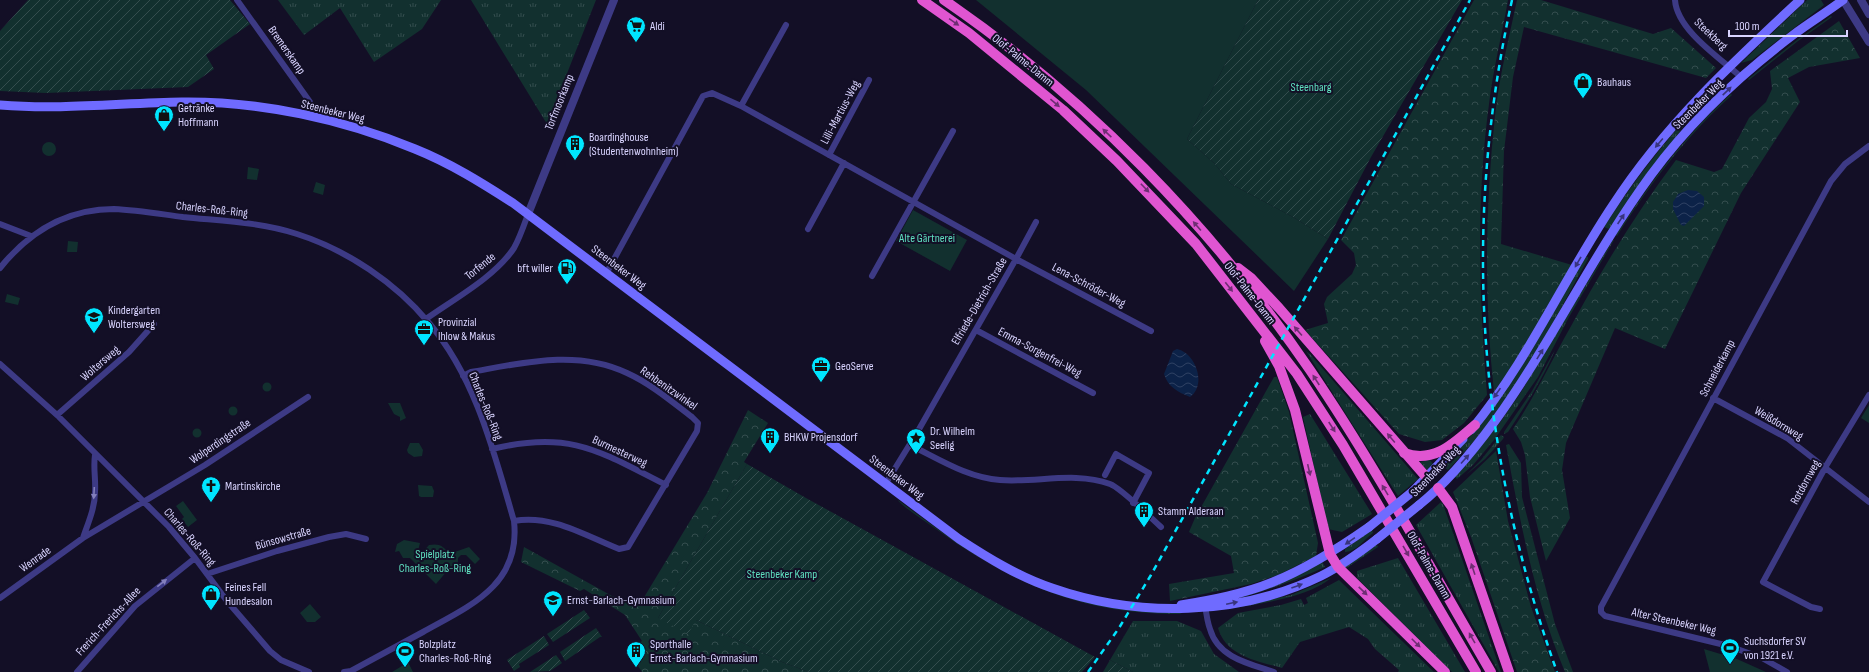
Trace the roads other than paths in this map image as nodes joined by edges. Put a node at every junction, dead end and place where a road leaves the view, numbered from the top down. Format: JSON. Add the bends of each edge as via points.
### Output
{"nodes":[{"id":1,"x":237,"y":0,"type":"edge"},
{"id":2,"x":614,"y":0,"type":"edge"},
{"id":3,"x":922,"y":0,"type":"edge"},
{"id":4,"x":944,"y":0,"type":"edge"},
{"id":5,"x":1675,"y":0,"type":"edge"},
{"id":6,"x":1800,"y":0,"type":"edge"},
{"id":7,"x":1843,"y":0,"type":"edge"},
{"id":8,"x":1861,"y":0,"type":"edge"},
{"id":9,"x":1869,"y":14,"type":"edge"},
{"id":10,"x":786,"y":25,"type":"dead end"},
{"id":11,"x":1869,"y":42,"type":"edge"},
{"id":12,"x":1730,"y":67,"type":"junction"},
{"id":13,"x":1741,"y":77,"type":"junction"},
{"id":14,"x":869,"y":80,"type":"dead end"},
{"id":15,"x":0,"y":105,"type":"edge"},
{"id":16,"x":741,"y":106,"type":"junction"},
{"id":17,"x":308,"y":116,"type":"junction"},
{"id":18,"x":953,"y":131,"type":"dead end"},
{"id":19,"x":1869,"y":146,"type":"edge"},
{"id":20,"x":829,"y":155,"type":"junction"},
{"id":21,"x":844,"y":163,"type":"junction"},
{"id":22,"x":914,"y":202,"type":"junction"},
{"id":23,"x":528,"y":214,"type":"junction"},
{"id":24,"x":1036,"y":222,"type":"dead end"},
{"id":25,"x":0,"y":224,"type":"edge"},
{"id":26,"x":808,"y":229,"type":"dead end"},
{"id":27,"x":31,"y":236,"type":"junction"},
{"id":28,"x":1588,"y":245,"type":"junction"},
{"id":29,"x":1601,"y":252,"type":"junction"},
{"id":30,"x":1223,"y":256,"type":"junction"},
{"id":31,"x":1016,"y":259,"type":"junction"},
{"id":32,"x":0,"y":268,"type":"edge"},
{"id":33,"x":607,"y":272,"type":"junction"},
{"id":34,"x":872,"y":276,"type":"dead end"},
{"id":35,"x":1252,"y":316,"type":"junction"},
{"id":36,"x":426,"y":319,"type":"junction"},
{"id":37,"x":154,"y":324,"type":"dead end"},
{"id":38,"x":976,"y":330,"type":"junction"},
{"id":39,"x":1150,"y":331,"type":"dead end"},
{"id":40,"x":0,"y":364,"type":"edge"},
{"id":41,"x":463,"y":376,"type":"junction"},
{"id":42,"x":1093,"y":393,"type":"dead end"},
{"id":43,"x":1869,"y":395,"type":"edge"},
{"id":44,"x":308,"y":397,"type":"dead end"},
{"id":45,"x":1712,"y":398,"type":"junction"},
{"id":46,"x":58,"y":415,"type":"junction"},
{"id":47,"x":1475,"y":425,"type":"junction"},
{"id":48,"x":910,"y":445,"type":"junction"},
{"id":49,"x":492,"y":449,"type":"junction"},
{"id":50,"x":1404,"y":453,"type":"junction"},
{"id":51,"x":95,"y":455,"type":"junction"},
{"id":52,"x":1826,"y":466,"type":"junction"},
{"id":53,"x":1105,"y":475,"type":"dead end"},
{"id":54,"x":1427,"y":478,"type":"junction"},
{"id":55,"x":886,"y":483,"type":"junction"},
{"id":56,"x":666,"y":485,"type":"junction"},
{"id":57,"x":1438,"y":488,"type":"junction"},
{"id":58,"x":145,"y":502,"type":"junction"},
{"id":59,"x":1869,"y":502,"type":"edge"},
{"id":60,"x":1133,"y":503,"type":"junction"},
{"id":61,"x":514,"y":521,"type":"junction"},
{"id":62,"x":1161,"y":527,"type":"dead end"},
{"id":63,"x":83,"y":538,"type":"junction"},
{"id":64,"x":366,"y":539,"type":"dead end"},
{"id":65,"x":1330,"y":554,"type":"junction"},
{"id":66,"x":195,"y":558,"type":"junction"},
{"id":67,"x":1338,"y":567,"type":"junction"},
{"id":68,"x":207,"y":574,"type":"junction"},
{"id":69,"x":0,"y":598,"type":"edge"},
{"id":70,"x":1205,"y":604,"type":"junction"},
{"id":71,"x":1820,"y":609,"type":"dead end"},
{"id":72,"x":1601,"y":612,"type":"joint"},
{"id":73,"x":77,"y":672,"type":"edge"},
{"id":74,"x":309,"y":672,"type":"edge"},
{"id":75,"x":344,"y":672,"type":"edge"},
{"id":76,"x":1274,"y":672,"type":"edge"},
{"id":77,"x":1445,"y":672,"type":"edge"},
{"id":78,"x":1476,"y":672,"type":"edge"},
{"id":79,"x":1491,"y":672,"type":"edge"},
{"id":80,"x":1509,"y":672,"type":"edge"},
{"id":81,"x":1787,"y":672,"type":"edge"}],
"edges":[{"from":1,"to":17,"type":"street","name":"Bremerskamp","via":[[310,102]]},
{"from":2,"to":23,"type":"street","name":"Torfmoorkamp"},
{"from":3,"to":35,"type":"highway","name":"Olof-Palme-Damm","one_way":true,"via":[[1023,76],[1117,160],[1196,244]]},
{"from":30,"to":4,"type":"highway","name":"Olof-Palme-Damm","one_way":true,"via":[[1173,199],[1075,104],[977,23]]},
{"from":5,"to":12,"type":"street","name":"Steekberg","via":[[1685,26]]},
{"from":6,"to":12,"type":"main road","name":"Steenbeker Weg"},
{"from":7,"to":11,"type":"street"},
{"from":7,"to":13,"type":"main road","name":"Steenbeker Weg"},
{"from":8,"to":9,"type":"street"},
{"from":10,"to":16,"type":"street"},
{"from":12,"to":13,"type":"street","name":"Steekberg"},
{"from":12,"to":28,"type":"main road","name":"Steenbeker Weg","one_way":true,"via":[[1684,113],[1647,157],[1613,204]]},
{"from":29,"to":13,"type":"main road","name":"Steenbeker Weg","one_way":true,"via":[[1663,159],[1693,124]]},
{"from":14,"to":20,"type":"street","name":"Lilli-Martius-Weg"},
{"from":15,"to":17,"type":"main road","name":"Steenbeker Weg","via":[[48,107],[183,102],[263,108]]},
{"from":16,"to":20,"type":"street","name":"Elfriede-Dietrich-Straße"},
{"from":16,"to":33,"type":"street","name":"Elfriede-Dietrich-Straße","via":[[716,93],[706,93],[703,96]]},
{"from":17,"to":23,"type":"main road","name":"Steenbeker Weg","via":[[365,131],[416,149],[456,168]]},
{"from":18,"to":22,"type":"street"},
{"from":19,"to":45,"type":"street","name":"Schneiderkamp","via":[[1845,164],[1831,180]]},
{"from":20,"to":21,"type":"street","name":"Elfriede-Dietrich-Straße"},
{"from":21,"to":22,"type":"street","name":"Elfriede-Dietrich-Straße"},
{"from":21,"to":26,"type":"street"},
{"from":22,"to":31,"type":"street","name":"Elfriede-Dietrich-Straße"},
{"from":22,"to":34,"type":"street"},
{"from":23,"to":33,"type":"main road","name":"Steenbeker Weg"},
{"from":23,"to":36,"type":"street","name":"Torfende","via":[[518,240],[508,256],[483,279]]},
{"from":24,"to":31,"type":"street"},
{"from":25,"to":27,"type":"street"},
{"from":27,"to":32,"type":"street","name":"Charles-Roß-Ring"},
{"from":27,"to":36,"type":"street","name":"Charles-Roß-Ring","via":[[64,219],[97,210],[112,209],[249,223],[298,234],[347,257],[386,282]]},
{"from":28,"to":29,"type":"main road"},
{"from":28,"to":47,"type":"main road","name":"Steenbeker Weg","one_way":true,"via":[[1517,365]]},
{"from":57,"to":29,"type":"main road","name":"Steenbeker Weg","one_way":true,"via":[[1482,439],[1514,396]]},
{"from":50,"to":30,"type":"highway","one_way":true,"via":[[1265,293],[1251,278]]},
{"from":79,"to":30,"type":"highway","name":"Olof-Palme-Damm","one_way":true,"via":[[1351,432],[1278,325]]},
{"from":31,"to":38,"type":"street","name":"Elfriede-Dietrich-Straße"},
{"from":31,"to":39,"type":"street","name":"Lena-Schröder-Weg"},
{"from":33,"to":55,"type":"main road","name":"Steenbeker Weg"},
{"from":35,"to":65,"type":"highway","one_way":true,"via":[[1278,366],[1295,410]]},
{"from":35,"to":78,"type":"highway","name":"Olof-Palme-Damm","one_way":true,"via":[[1297,374],[1344,444]]},
{"from":36,"to":41,"type":"street","name":"Charles-Roß-Ring"},
{"from":37,"to":46,"type":"street","name":"Woltersweg","via":[[129,352]]},
{"from":38,"to":42,"type":"street","name":"Emma-Sorgenfrei-Weg"},
{"from":38,"to":48,"type":"street","name":"Elfriede-Dietrich-Straße"},
{"from":40,"to":46,"type":"street","name":"Charles-Roß-Ring"},
{"from":41,"to":49,"type":"street","name":"Charles-Roß-Ring"},
{"from":41,"to":56,"type":"street","name":"Rehbenitzwinkel","via":[[506,365],[567,359],[607,365],[640,380],[660,392],[698,423],[697,431]]},
{"from":43,"to":52,"type":"street","name":"Rotdornweg"},
{"from":44,"to":58,"type":"street","name":"Wolperdingstraße"},
{"from":45,"to":52,"type":"street","name":"Weißdornweg","via":[[1787,438]]},
{"from":45,"to":72,"type":"street","name":"Schneiderkamp","via":[[1601,606]]},
{"from":46,"to":51,"type":"street","name":"Charles-Roß-Ring"},
{"from":47,"to":50,"type":"highway","via":[[1436,454],[1421,457]]},
{"from":47,"to":54,"type":"main road","name":"Steenbeker Weg"},
{"from":48,"to":55,"type":"street","name":"Elfriede-Dietrich-Straße"},
{"from":48,"to":60,"type":"street","via":[[961,470],[982,477],[1007,481],[1079,479],[1101,482],[1112,485]]},
{"from":49,"to":56,"type":"street","name":"Burmesterweg","via":[[529,442],[574,444],[604,454]]},
{"from":49,"to":61,"type":"street","name":"Charles-Roß-Ring"},
{"from":50,"to":54,"type":"highway"},
{"from":51,"to":58,"type":"street","name":"Charles-Roß-Ring"},
{"from":51,"to":63,"type":"street","one_way":true,"via":[[95,493]]},
{"from":52,"to":59,"type":"street","name":"Weißdornweg"},
{"from":52,"to":71,"type":"street","name":"Rotdornweg","via":[[1763,582],[1811,607]]},
{"from":53,"to":60,"type":"street","via":[[1116,454],[1150,473]]},
{"from":54,"to":57,"type":"main road"},
{"from":54,"to":65,"type":"main road","name":"Steenbeker Weg","one_way":true,"bridge":true,"via":[[1369,526]]},
{"from":55,"to":70,"type":"main road","name":"Steenbeker Weg","via":[[959,538],[1020,575],[1053,589],[1092,600],[1124,605],[1184,609]]},
{"from":56,"to":61,"type":"street","name":"Rehbenitzwinkel","via":[[626,548],[619,549],[547,521],[528,518]]},
{"from":57,"to":67,"type":"main road","name":"Steenbeker Weg","bridge":true,"via":[[1377,539]]},
{"from":80,"to":57,"type":"highway","one_way":true,"via":[[1452,507]]},
{"from":58,"to":63,"type":"street","name":"Wenrade"},
{"from":58,"to":66,"type":"street","name":"Charles-Roß-Ring"},
{"from":60,"to":62,"type":"street"},
{"from":61,"to":75,"type":"street","name":"Charles-Roß-Ring","via":[[514,537],[508,564],[490,591],[460,612],[351,671]]},
{"from":63,"to":69,"type":"street","name":"Wenrade"},
{"from":64,"to":68,"type":"street","name":"Bünsowstraße","via":[[346,534],[329,537]]},
{"from":65,"to":67,"type":"highway"},
{"from":65,"to":70,"type":"main road","name":"Steenbeker Weg","via":[[1272,583]]},
{"from":66,"to":68,"type":"street","name":"Charles-Roß-Ring"},
{"from":73,"to":66,"type":"street","name":"Frerich-Frerichs-Allee","one_way":true,"via":[[135,606]]},
{"from":70,"to":67,"type":"main road","name":"Steenbeker Weg","one_way":true,"via":[[1233,603],[1288,589]]},
{"from":67,"to":77,"type":"highway","one_way":true},
{"from":68,"to":74,"type":"street","name":"Charles-Roß-Ring","via":[[270,650],[281,660]]},
{"from":70,"to":76,"type":"street","via":[[1212,635],[1226,653]]},
{"from":72,"to":81,"type":"street","name":"Alter Steenbeker Weg","via":[[1605,616],[1729,646],[1762,658]]}]}
